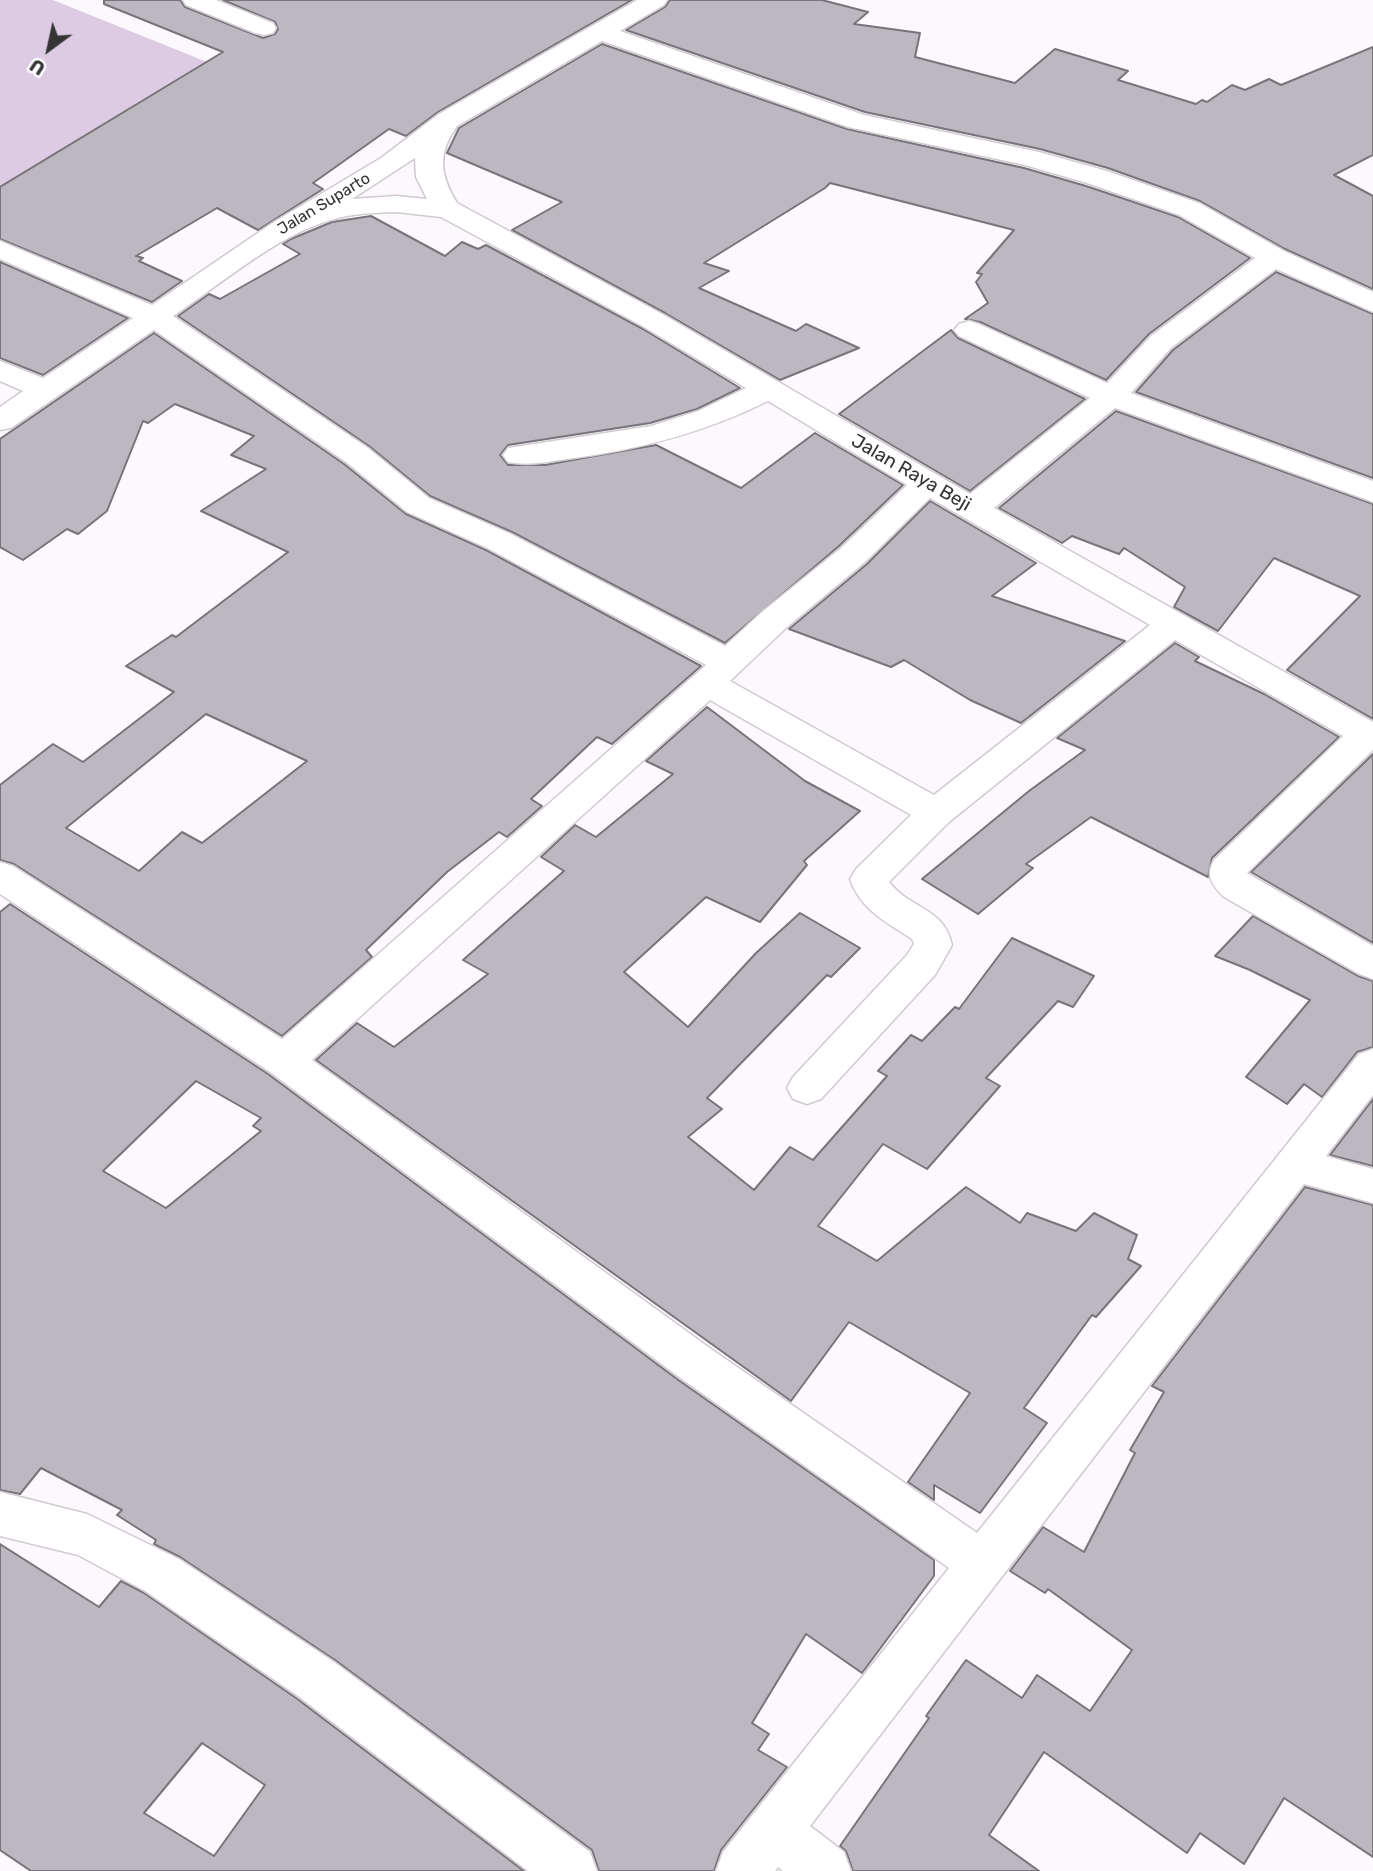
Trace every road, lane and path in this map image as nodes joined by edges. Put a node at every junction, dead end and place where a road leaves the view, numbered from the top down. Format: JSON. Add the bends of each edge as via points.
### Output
{"nodes":[{"id":1,"x":195,"y":0,"type":"edge"},
{"id":2,"x":655,"y":0,"type":"edge"},
{"id":3,"x":264,"y":28,"type":"dead end"},
{"id":4,"x":599,"y":32,"type":"junction"},
{"id":5,"x":448,"y":120,"type":"junction"},
{"id":6,"x":447,"y":209,"type":"junction"},
{"id":7,"x":284,"y":228,"type":"junction"},
{"id":8,"x":0,"y":249,"type":"edge"},
{"id":9,"x":1274,"y":257,"type":"junction"},
{"id":10,"x":1373,"y":303,"type":"edge"},
{"id":11,"x":153,"y":316,"type":"junction"},
{"id":12,"x":969,"y":330,"type":"dead end"},
{"id":13,"x":0,"y":370,"type":"edge"},
{"id":14,"x":768,"y":389,"type":"junction"},
{"id":15,"x":45,"y":390,"type":"junction"},
{"id":16,"x":1111,"y":396,"type":"junction"},
{"id":17,"x":0,"y":421,"type":"edge"},
{"id":18,"x":519,"y":455,"type":"dead end"},
{"id":19,"x":928,"y":483,"type":"junction"},
{"id":20,"x":1373,"y":492,"type":"edge"},
{"id":21,"x":972,"y":509,"type":"junction"},
{"id":22,"x":1172,"y":625,"type":"junction"},
{"id":23,"x":717,"y":672,"type":"junction"},
{"id":24,"x":1370,"y":736,"type":"edge"},
{"id":25,"x":936,"y":813,"type":"junction"},
{"id":26,"x":0,"y":876,"type":"edge"},
{"id":27,"x":1373,"y":964,"type":"edge"},
{"id":28,"x":284,"y":1062,"type":"junction"},
{"id":29,"x":1373,"y":1065,"type":"edge"},
{"id":30,"x":807,"y":1088,"type":"dead end"},
{"id":31,"x":1295,"y":1165,"type":"junction"},
{"id":32,"x":1373,"y":1186,"type":"edge"},
{"id":33,"x":0,"y":1514,"type":"edge"},
{"id":34,"x":981,"y":1563,"type":"junction"},
{"id":35,"x":774,"y":1831,"type":"junction"},
{"id":36,"x":571,"y":1871,"type":"edge"},
{"id":37,"x":742,"y":1871,"type":"edge"},
{"id":38,"x":825,"y":1871,"type":"edge"}],
"edges":[{"from":1,"to":3,"type":"street"},
{"from":2,"to":4,"type":"street","name":"Jalan Suparto"},
{"from":4,"to":5,"type":"street","name":"Jalan Suparto"},
{"from":4,"to":9,"type":"street","via":[[857,121],[1097,177],[1189,209]]},
{"from":5,"to":6,"type":"street","via":[[434,138],[426,167]]},
{"from":5,"to":7,"type":"street","name":"Jalan Suparto","via":[[390,164]]},
{"from":6,"to":7,"type":"street","via":[[356,206]]},
{"from":6,"to":14,"type":"street","name":"Jalan Raya Beji","via":[[654,321]]},
{"from":7,"to":11,"type":"street","name":"Jalan Suparto"},
{"from":8,"to":11,"type":"street"},
{"from":9,"to":10,"type":"street"},
{"from":9,"to":16,"type":"street","via":[[1161,342]]},
{"from":11,"to":15,"type":"street","name":"Jalan Suparto"},
{"from":11,"to":23,"type":"street","via":[[357,455],[418,505],[499,541]]},
{"from":12,"to":16,"type":"street"},
{"from":13,"to":15,"type":"street"},
{"from":14,"to":18,"type":"street","via":[[700,421],[644,436]]},
{"from":14,"to":19,"type":"street","name":"Jalan Raya Beji"},
{"from":15,"to":17,"type":"street","name":"Jalan Suparto"},
{"from":16,"to":20,"type":"street"},
{"from":16,"to":21,"type":"street"},
{"from":19,"to":21,"type":"street","name":"Jalan Raya Beji"},
{"from":19,"to":23,"type":"street","via":[[853,555]]},
{"from":21,"to":22,"type":"street","name":"Jalan Raya Beji"},
{"from":22,"to":24,"type":"street","name":"Jalan Raya Beji"},
{"from":22,"to":25,"type":"street"},
{"from":23,"to":25,"type":"street"},
{"from":23,"to":28,"type":"street"},
{"from":24,"to":27,"type":"street","via":[[1227,870],[1237,887]]},
{"from":25,"to":30,"type":"street","via":[[869,879],[870,889],[878,897],[930,931],[933,946],[921,965]]},
{"from":26,"to":28,"type":"street"},
{"from":28,"to":34,"type":"street","via":[[684,1355]]},
{"from":29,"to":31,"type":"street"},
{"from":31,"to":32,"type":"street"},
{"from":31,"to":34,"type":"street"},
{"from":33,"to":36,"type":"street","via":[[87,1536],[162,1575],[316,1679]]},
{"from":34,"to":35,"type":"street"},
{"from":35,"to":37,"type":"street"},
{"from":35,"to":38,"type":"street"}]}
